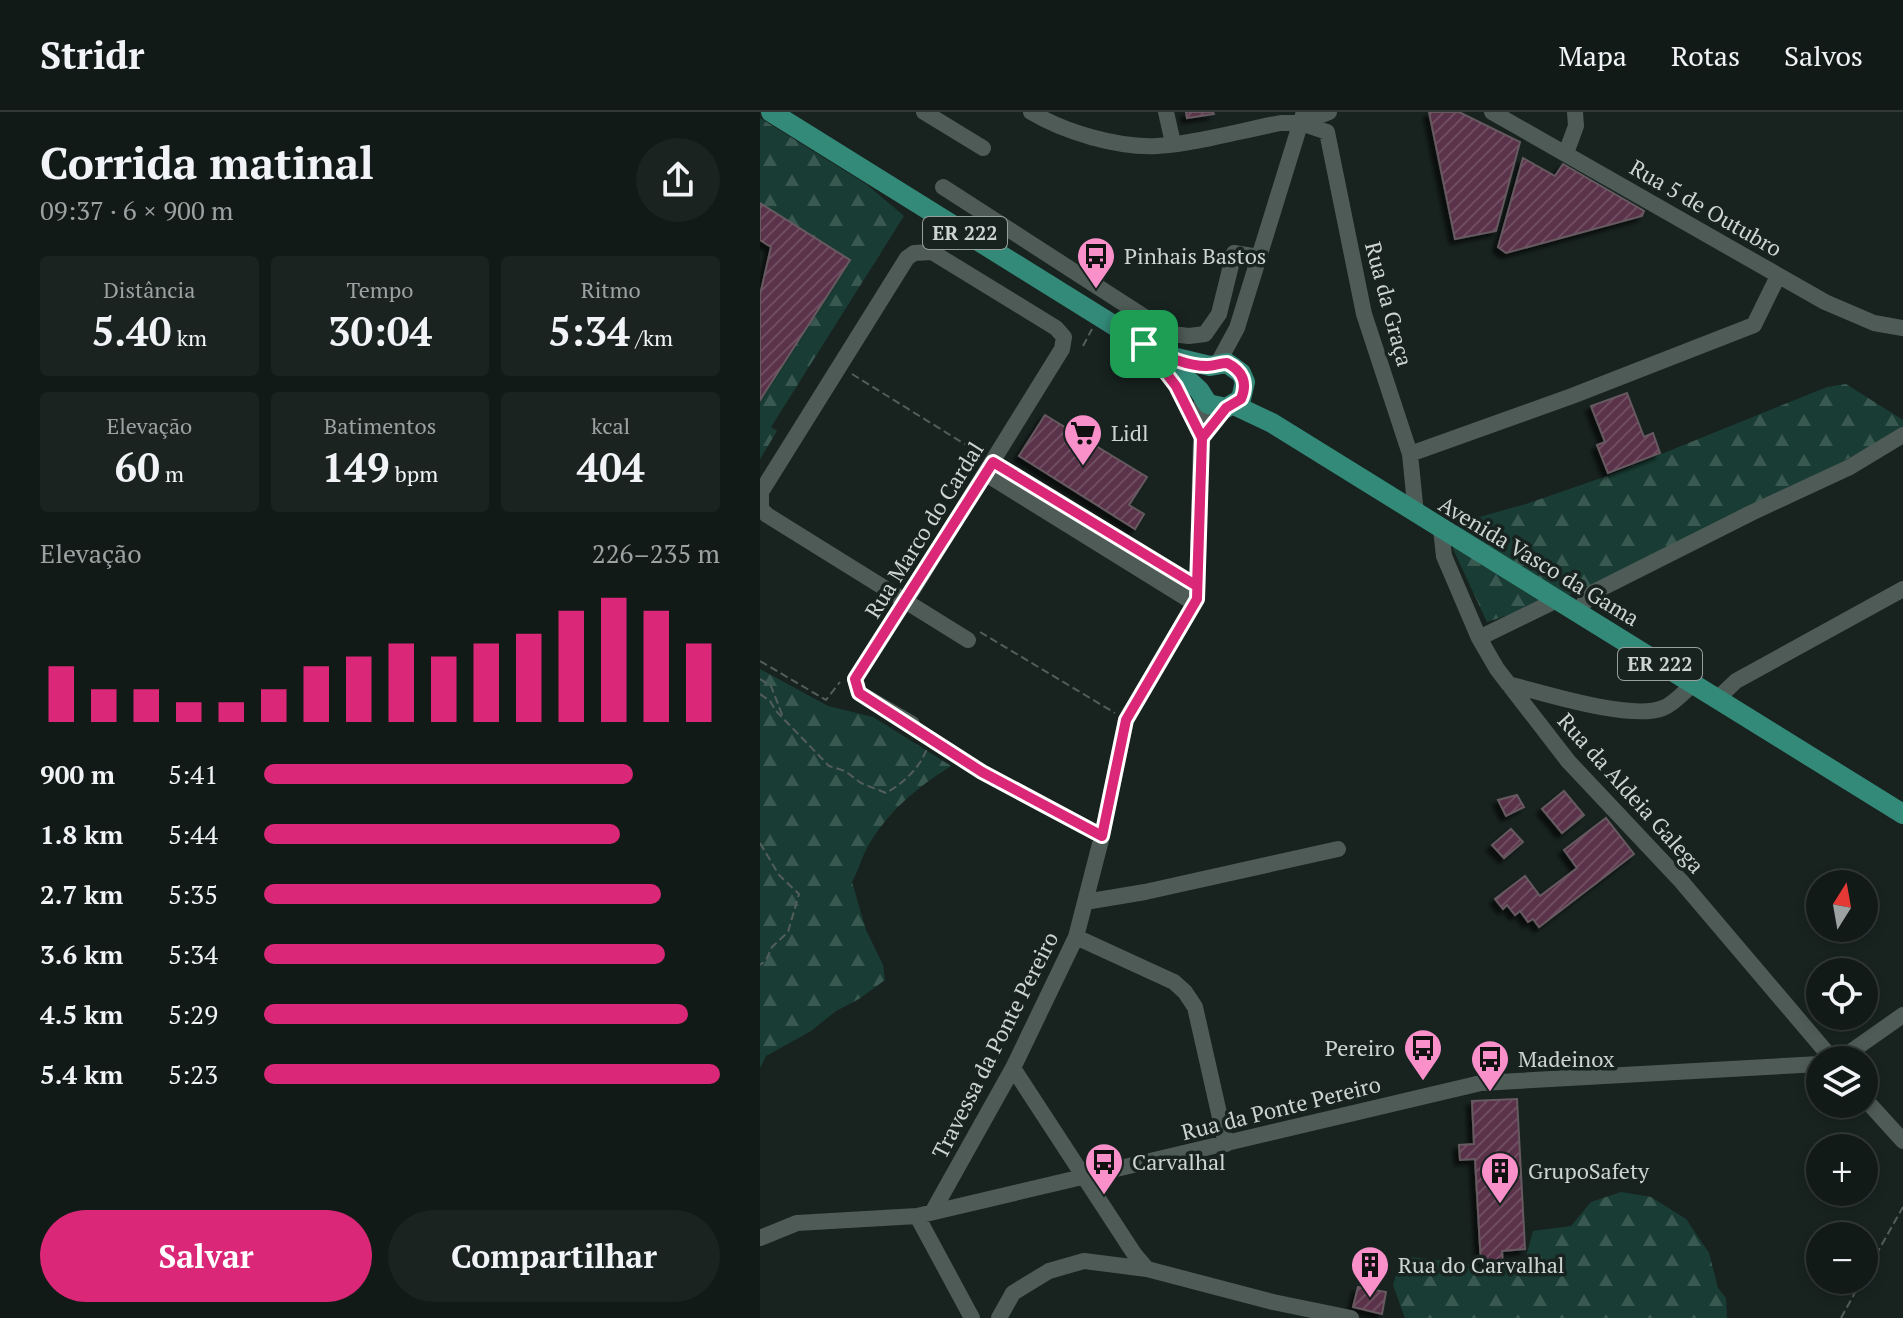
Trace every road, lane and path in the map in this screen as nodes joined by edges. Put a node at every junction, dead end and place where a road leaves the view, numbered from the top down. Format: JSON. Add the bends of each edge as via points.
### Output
{"nodes":[{"id":1,"x":771,"y":112,"type":"edge"},
{"id":2,"x":924,"y":112,"type":"edge"},
{"id":3,"x":1031,"y":112,"type":"edge"},
{"id":4,"x":1166,"y":112,"type":"edge"},
{"id":5,"x":1329,"y":112,"type":"edge"},
{"id":6,"x":1492,"y":112,"type":"edge"},
{"id":7,"x":1575,"y":112,"type":"edge"},
{"id":8,"x":1302,"y":117,"type":"edge"},
{"id":9,"x":1173,"y":143,"type":"junction"},
{"id":10,"x":983,"y":148,"type":"dead end"},
{"id":11,"x":1566,"y":153,"type":"junction"},
{"id":12,"x":943,"y":187,"type":"dead end"},
{"id":13,"x":1259,"y":257,"type":"junction"},
{"id":14,"x":1778,"y":276,"type":"junction"},
{"id":15,"x":1903,"y":328,"type":"edge"},
{"id":16,"x":1152,"y":349,"type":"junction"},
{"id":17,"x":1221,"y":365,"type":"junction"},
{"id":18,"x":840,"y":366,"type":"junction"},
{"id":19,"x":1201,"y":394,"type":"junction"},
{"id":20,"x":1235,"y":401,"type":"junction"},
{"id":21,"x":1903,"y":435,"type":"edge"},
{"id":22,"x":1202,"y":438,"type":"junction"},
{"id":23,"x":1410,"y":454,"type":"junction"},
{"id":24,"x":990,"y":468,"type":"junction"},
{"id":25,"x":761,"y":492,"type":"edge"},
{"id":26,"x":1416,"y":514,"type":"junction"},
{"id":27,"x":1441,"y":529,"type":"junction"},
{"id":28,"x":1903,"y":589,"type":"edge"},
{"id":29,"x":1196,"y":595,"type":"junction"},
{"id":30,"x":1557,"y":600,"type":"junction"},
{"id":31,"x":905,"y":601,"type":"junction"},
{"id":32,"x":1577,"y":612,"type":"junction"},
{"id":33,"x":974,"y":636,"type":"joint"},
{"id":34,"x":1479,"y":638,"type":"junction"},
{"id":35,"x":760,"y":661,"type":"edge"},
{"id":36,"x":760,"y":679,"type":"edge"},
{"id":37,"x":855,"y":679,"type":"junction"},
{"id":38,"x":1508,"y":684,"type":"junction"},
{"id":39,"x":1693,"y":684,"type":"junction"},
{"id":40,"x":760,"y":694,"type":"edge"},
{"id":41,"x":1717,"y":699,"type":"junction"},
{"id":42,"x":783,"y":718,"type":"junction"},
{"id":43,"x":1126,"y":720,"type":"junction"},
{"id":44,"x":912,"y":724,"type":"joint"},
{"id":45,"x":930,"y":737,"type":"junction"},
{"id":46,"x":982,"y":772,"type":"joint"},
{"id":47,"x":1903,"y":814,"type":"edge"},
{"id":48,"x":1102,"y":836,"type":"junction"},
{"id":49,"x":760,"y":843,"type":"edge"},
{"id":50,"x":1338,"y":849,"type":"dead end"},
{"id":51,"x":1085,"y":902,"type":"junction"},
{"id":52,"x":1076,"y":937,"type":"junction"},
{"id":53,"x":760,"y":965,"type":"edge"},
{"id":54,"x":1903,"y":1015,"type":"edge"},
{"id":55,"x":1824,"y":1046,"type":"edge"},
{"id":56,"x":1857,"y":1046,"type":"edge"},
{"id":57,"x":1806,"y":1065,"type":"edge"},
{"id":58,"x":1013,"y":1068,"type":"junction"},
{"id":59,"x":1878,"y":1113,"type":"edge"},
{"id":60,"x":1903,"y":1141,"type":"edge"},
{"id":61,"x":1226,"y":1144,"type":"junction"},
{"id":62,"x":1085,"y":1178,"type":"junction"},
{"id":63,"x":1903,"y":1207,"type":"edge"},
{"id":64,"x":925,"y":1213,"type":"junction"},
{"id":65,"x":760,"y":1238,"type":"edge"},
{"id":66,"x":1878,"y":1251,"type":"edge"},
{"id":67,"x":1147,"y":1269,"type":"junction"},
{"id":68,"x":1854,"y":1294,"type":"edge"},
{"id":69,"x":972,"y":1318,"type":"edge"},
{"id":70,"x":999,"y":1318,"type":"edge"},
{"id":71,"x":1351,"y":1318,"type":"edge"},
{"id":72,"x":1841,"y":1318,"type":"edge"}],
"edges":[{"from":1,"to":16,"type":"main road","name":"Avenida Vasco da Gama","number":"ER 222"},
{"from":2,"to":10,"type":"street"},
{"from":3,"to":9,"type":"street","via":[[1099,140]]},
{"from":4,"to":9,"type":"street"},
{"from":5,"to":8,"type":"street"},
{"from":6,"to":11,"type":"street","name":"Rua 5 de Outubro"},
{"from":7,"to":11,"type":"street"},
{"from":8,"to":9,"type":"street"},
{"from":8,"to":13,"type":"street"},
{"from":8,"to":23,"type":"street","name":"Rua da Graça","via":[[1327,132],[1364,314]]},
{"from":11,"to":14,"type":"street","name":"Rua 5 de Outubro"},
{"from":12,"to":13,"type":"street","via":[[1171,334],[1205,334],[1219,314],[1234,253]]},
{"from":13,"to":17,"type":"street"},
{"from":14,"to":15,"type":"street","name":"Rua 5 de Outubro","via":[[1874,323]]},
{"from":14,"to":23,"type":"street","via":[[1754,325]]},
{"from":16,"to":17,"type":"main road","name":"Avenida Vasco da Gama","number":"ER 222","via":[[1188,363]]},
{"from":16,"to":19,"type":"main road","name":"Avenida Vasco da Gama","number":"ER 222"},
{"from":16,"to":22,"type":"street"},
{"from":17,"to":19,"type":"main road","via":[[1203,372]]},
{"from":17,"to":20,"type":"main road","name":"Avenida Vasco da Gama","number":"ER 222","via":[[1241,373]]},
{"from":18,"to":24,"type":"path"},
{"from":18,"to":24,"type":"street","name":"Rua Marco do Cardal","via":[[907,258],[923,251],[1056,328],[1064,337],[1062,349]]},
{"from":18,"to":25,"type":"street"},
{"from":19,"to":20,"type":"main road","name":"Avenida Vasco da Gama","number":"ER 222","via":[[1217,408]]},
{"from":19,"to":22,"type":"street","name":"Travessa da Ponte Pereiro"},
{"from":20,"to":22,"type":"street"},
{"from":20,"to":26,"type":"main road","name":"Avenida Vasco da Gama","number":"ER 222"},
{"from":21,"to":32,"type":"street","via":[[1850,467],[1592,593]]},
{"from":22,"to":29,"type":"street","name":"Travessa da Ponte Pereiro"},
{"from":23,"to":26,"type":"street","name":"Rua da Graça"},
{"from":24,"to":29,"type":"street"},
{"from":24,"to":31,"type":"street","name":"Rua Marco do Cardal"},
{"from":25,"to":31,"type":"street","via":[[761,509],[767,515]]},
{"from":26,"to":27,"type":"main road","name":"Avenida Vasco da Gama","number":"ER 222"},
{"from":27,"to":30,"type":"main road","name":"Avenida Vasco da Gama","number":"ER 222"},
{"from":27,"to":34,"type":"street","name":"Rua da Aldeia Galega","via":[[1444,556]]},
{"from":28,"to":41,"type":"street","via":[[1736,681]]},
{"from":29,"to":43,"type":"street","name":"Travessa da Ponte Pereiro"},
{"from":30,"to":32,"type":"main road","name":"Avenida Vasco da Gama","number":"ER 222"},
{"from":30,"to":34,"type":"street"},
{"from":31,"to":33,"type":"street"},
{"from":31,"to":37,"type":"street","name":"Rua Marco do Cardal"},
{"from":32,"to":39,"type":"main road","name":"Avenida Vasco da Gama","number":"ER 222"},
{"from":33,"to":43,"type":"path"},
{"from":34,"to":38,"type":"street","name":"Rua da Aldeia Galega"},
{"from":35,"to":37,"type":"path","via":[[826,700],[842,678]]},
{"from":36,"to":42,"type":"path","via":[[771,686]]},
{"from":37,"to":44,"type":"street","via":[[859,693]]},
{"from":38,"to":39,"type":"street","via":[[1639,712],[1665,708]]},
{"from":38,"to":55,"type":"street","name":"Rua da Aldeia Galega","via":[[1568,761]]},
{"from":39,"to":41,"type":"main road","name":"Avenida Vasco da Gama","number":"ER 222"},
{"from":40,"to":42,"type":"path"},
{"from":41,"to":47,"type":"main road","name":"Avenida Vasco da Gama","number":"ER 222"},
{"from":42,"to":45,"type":"path","via":[[829,766],[886,793],[919,766]]},
{"from":43,"to":48,"type":"street","name":"Travessa da Ponte Pereiro"},
{"from":44,"to":45,"type":"path"},
{"from":45,"to":46,"type":"path"},
{"from":46,"to":48,"type":"street"},
{"from":48,"to":51,"type":"street","name":"Travessa da Ponte Pereiro"},
{"from":49,"to":53,"type":"path","via":[[779,875],[799,894],[788,932]]},
{"from":50,"to":51,"type":"street"},
{"from":51,"to":52,"type":"street","name":"Travessa da Ponte Pereiro"},
{"from":52,"to":58,"type":"street","name":"Travessa da Ponte Pereiro"},
{"from":52,"to":61,"type":"street","via":[[1185,992],[1195,1007]]},
{"from":54,"to":56,"type":"street"},
{"from":57,"to":61,"type":"street","name":"Rua da Ponte Pereiro","via":[[1481,1083]]},
{"from":58,"to":62,"type":"street"},
{"from":58,"to":64,"type":"street","name":"Travessa da Ponte Pereiro"},
{"from":59,"to":60,"type":"street"},
{"from":61,"to":62,"type":"street","name":"Rua da Ponte Pereiro"},
{"from":62,"to":64,"type":"street","name":"Rua da Ponte Pereiro"},
{"from":62,"to":67,"type":"street"},
{"from":63,"to":66,"type":"path"},
{"from":64,"to":65,"type":"street","name":"Rua da Ponte Pereiro","via":[[797,1223]]},
{"from":64,"to":69,"type":"street"},
{"from":67,"to":70,"type":"street","via":[[1084,1261],[1049,1271],[1013,1293]]},
{"from":67,"to":71,"type":"street"},
{"from":68,"to":72,"type":"path"}]}
